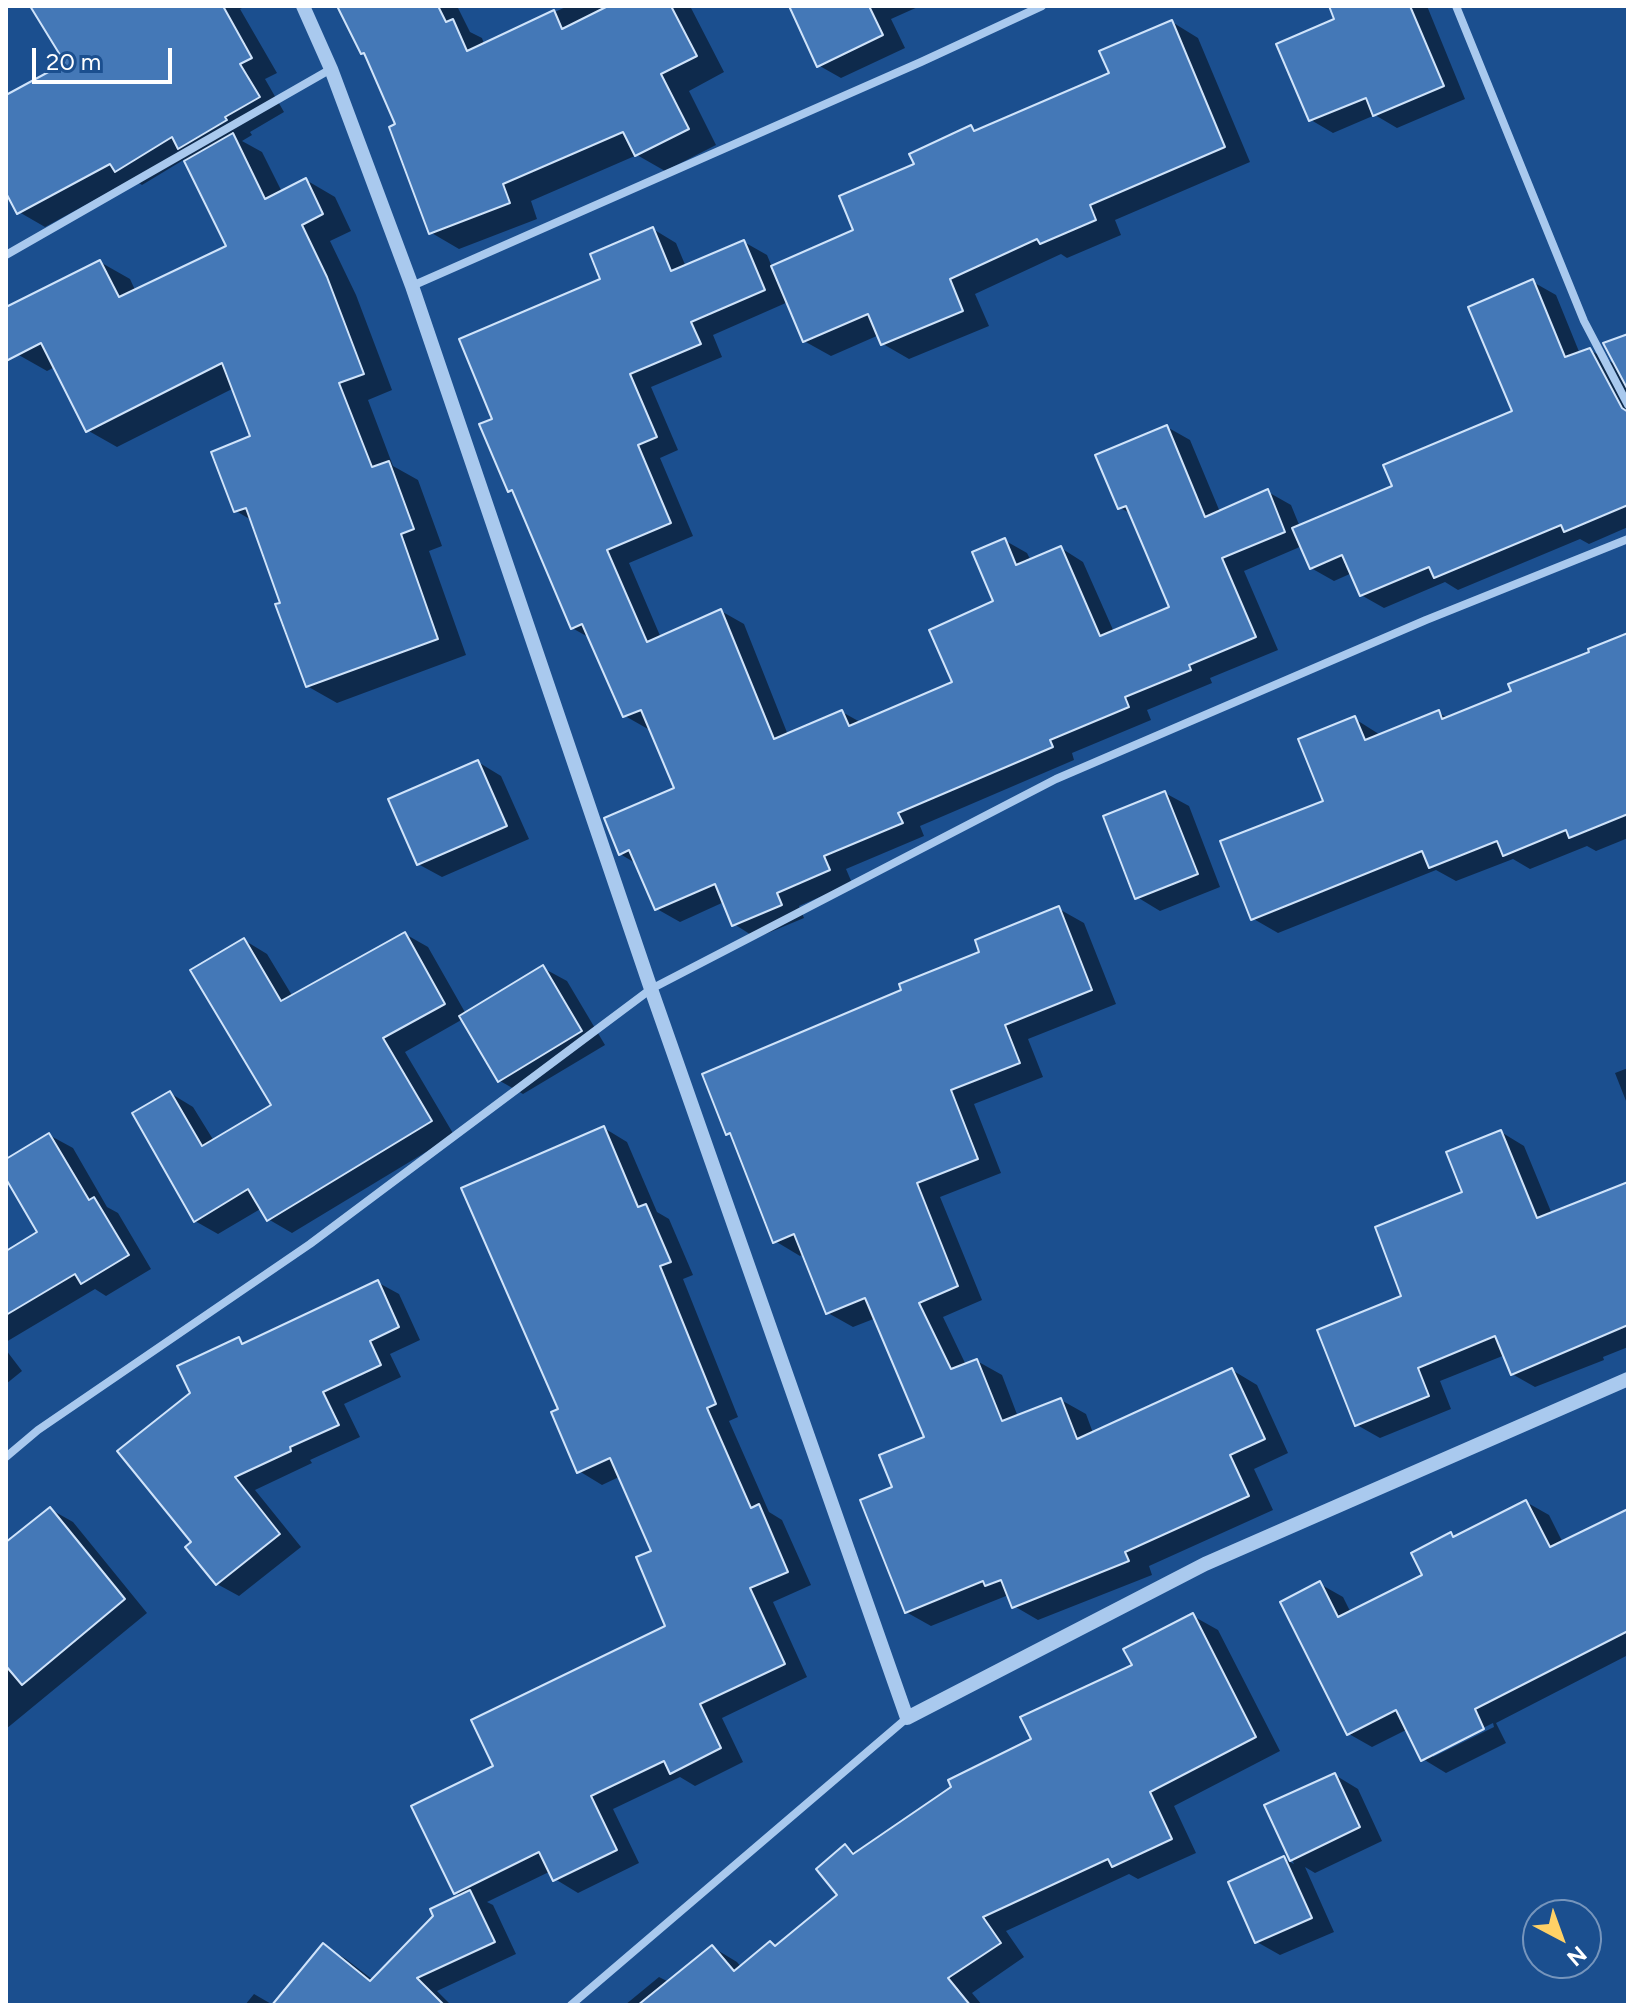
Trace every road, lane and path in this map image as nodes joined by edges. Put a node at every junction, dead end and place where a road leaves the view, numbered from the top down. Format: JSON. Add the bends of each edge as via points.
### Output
{"nodes":[{"id":1,"x":303,"y":6,"type":"edge"},
{"id":2,"x":1042,"y":6,"type":"edge"},
{"id":3,"x":1456,"y":6,"type":"edge"},
{"id":4,"x":331,"y":69,"type":"junction"},
{"id":5,"x":6,"y":255,"type":"edge"},
{"id":6,"x":412,"y":286,"type":"junction"},
{"id":7,"x":1628,"y":405,"type":"edge"},
{"id":8,"x":1628,"y":539,"type":"edge"},
{"id":9,"x":651,"y":989,"type":"junction"},
{"id":10,"x":1628,"y":1379,"type":"edge"},
{"id":11,"x":6,"y":1457,"type":"edge"},
{"id":12,"x":907,"y":1718,"type":"junction"},
{"id":13,"x":571,"y":2005,"type":"edge"}],
"edges":[{"from":1,"to":4,"type":"street"},
{"from":2,"to":6,"type":"street"},
{"from":3,"to":7,"type":"street","via":[[1584,321]]},
{"from":4,"to":5,"type":"street"},
{"from":4,"to":6,"type":"street"},
{"from":6,"to":9,"type":"street"},
{"from":8,"to":9,"type":"street","via":[[1056,779]]},
{"from":9,"to":11,"type":"street","via":[[310,1244]]},
{"from":9,"to":12,"type":"street"},
{"from":10,"to":12,"type":"street","via":[[1205,1564]]},
{"from":12,"to":13,"type":"street"}]}
